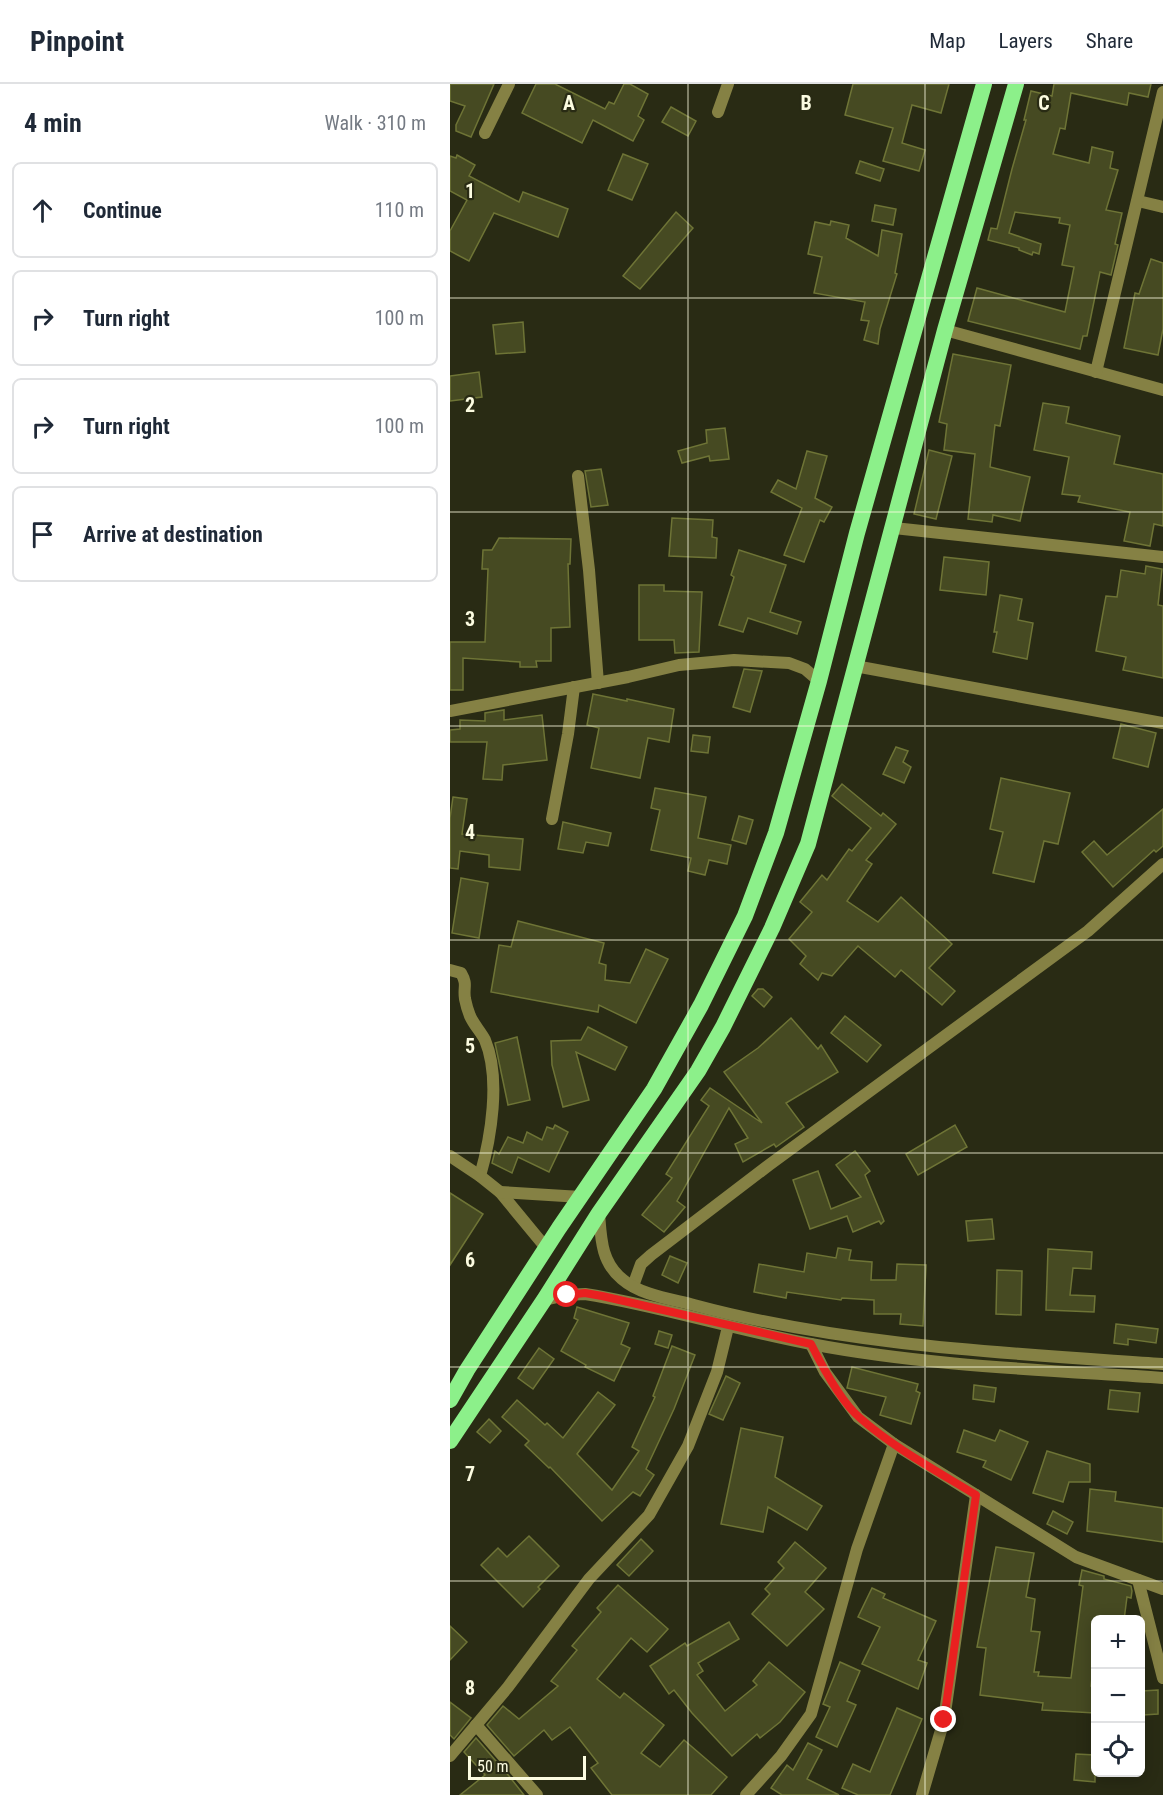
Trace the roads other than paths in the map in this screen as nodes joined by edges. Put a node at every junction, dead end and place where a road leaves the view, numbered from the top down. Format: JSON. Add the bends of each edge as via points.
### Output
{"nodes":[{"id":1,"x":509,"y":84,"type":"edge"},
{"id":2,"x":728,"y":84,"type":"edge"},
{"id":3,"x":984,"y":84,"type":"edge"},
{"id":4,"x":1016,"y":84,"type":"edge"},
{"id":5,"x":1163,"y":92,"type":"edge"},
{"id":6,"x":718,"y":112,"type":"dead end"},
{"id":7,"x":484,"y":133,"type":"dead end"},
{"id":8,"x":1138,"y":201,"type":"junction"},
{"id":9,"x":1163,"y":207,"type":"edge"},
{"id":10,"x":927,"y":288,"type":"junction"},
{"id":11,"x":955,"y":296,"type":"junction"},
{"id":12,"x":945,"y":330,"type":"junction"},
{"id":13,"x":1096,"y":372,"type":"junction"},
{"id":14,"x":1163,"y":390,"type":"edge"},
{"id":15,"x":578,"y":476,"type":"dead end"},
{"id":16,"x":894,"y":528,"type":"junction"},
{"id":17,"x":1163,"y":557,"type":"edge"},
{"id":18,"x":855,"y":666,"type":"junction"},
{"id":19,"x":819,"y":681,"type":"junction"},
{"id":20,"x":598,"y":683,"type":"junction"},
{"id":21,"x":574,"y":687,"type":"junction"},
{"id":22,"x":450,"y":711,"type":"edge"},
{"id":23,"x":1163,"y":723,"type":"edge"},
{"id":24,"x":552,"y":819,"type":"dead end"},
{"id":25,"x":1163,"y":864,"type":"edge"},
{"id":26,"x":450,"y":970,"type":"edge"},
{"id":27,"x":450,"y":1156,"type":"edge"},
{"id":28,"x":480,"y":1176,"type":"junction"},
{"id":29,"x":500,"y":1192,"type":"junction"},
{"id":30,"x":581,"y":1197,"type":"junction"},
{"id":31,"x":599,"y":1213,"type":"junction"},
{"id":32,"x":547,"y":1249,"type":"junction"},
{"id":33,"x":633,"y":1286,"type":"junction"},
{"id":34,"x":544,"y":1300,"type":"junction"},
{"id":35,"x":728,"y":1327,"type":"junction"},
{"id":36,"x":811,"y":1344,"type":"junction"},
{"id":37,"x":1163,"y":1364,"type":"edge"},
{"id":38,"x":1163,"y":1378,"type":"edge"},
{"id":39,"x":451,"y":1398,"type":"edge"},
{"id":40,"x":450,"y":1441,"type":"edge"},
{"id":41,"x":894,"y":1444,"type":"junction"},
{"id":42,"x":976,"y":1495,"type":"junction"},
{"id":43,"x":1138,"y":1580,"type":"junction"},
{"id":44,"x":1163,"y":1589,"type":"edge"},
{"id":45,"x":1163,"y":1678,"type":"edge"},
{"id":46,"x":476,"y":1725,"type":"junction"},
{"id":47,"x":450,"y":1756,"type":"edge"},
{"id":48,"x":537,"y":1795,"type":"edge"},
{"id":49,"x":746,"y":1795,"type":"edge"},
{"id":50,"x":922,"y":1795,"type":"edge"}],
"edges":[{"from":1,"to":7,"type":"street"},
{"from":2,"to":6,"type":"street"},
{"from":3,"to":10,"type":"highway"},
{"from":4,"to":11,"type":"highway"},
{"from":5,"to":8,"type":"street"},
{"from":8,"to":9,"type":"street"},
{"from":8,"to":13,"type":"street"},
{"from":10,"to":11,"type":"highway"},
{"from":10,"to":19,"type":"highway"},
{"from":11,"to":12,"type":"highway"},
{"from":12,"to":13,"type":"street"},
{"from":12,"to":16,"type":"highway"},
{"from":13,"to":14,"type":"street"},
{"from":15,"to":20,"type":"street"},
{"from":16,"to":17,"type":"street"},
{"from":16,"to":18,"type":"highway"},
{"from":18,"to":23,"type":"street"},
{"from":18,"to":31,"type":"highway","via":[[808,844],[772,928],[698,1071]]},
{"from":19,"to":20,"type":"street","via":[[806,669],[789,663],[734,660],[679,665]]},
{"from":19,"to":30,"type":"highway","via":[[776,833],[745,916],[654,1089]]},
{"from":20,"to":21,"type":"street"},
{"from":21,"to":22,"type":"street"},
{"from":21,"to":24,"type":"street"},
{"from":25,"to":33,"type":"street","via":[[1088,932],[651,1255],[641,1264]]},
{"from":26,"to":28,"type":"street","via":[[461,973],[466,982],[464,997],[491,1062],[492,1118]]},
{"from":27,"to":28,"type":"street"},
{"from":28,"to":29,"type":"street"},
{"from":29,"to":30,"type":"street"},
{"from":29,"to":32,"type":"street"},
{"from":30,"to":32,"type":"highway"},
{"from":31,"to":33,"type":"street","via":[[603,1252],[611,1269]]},
{"from":31,"to":34,"type":"highway"},
{"from":32,"to":39,"type":"highway"},
{"from":33,"to":37,"type":"street","via":[[734,1316],[870,1340]]},
{"from":34,"to":35,"type":"street","via":[[585,1293]]},
{"from":34,"to":40,"type":"highway"},
{"from":35,"to":36,"type":"street"},
{"from":35,"to":46,"type":"street","via":[[717,1372],[688,1446],[649,1515],[589,1579]]},
{"from":36,"to":38,"type":"street","via":[[987,1366]]},
{"from":36,"to":41,"type":"street","via":[[825,1372],[858,1417]]},
{"from":41,"to":42,"type":"street"},
{"from":41,"to":49,"type":"street","via":[[857,1549],[811,1714]]},
{"from":42,"to":43,"type":"street","via":[[1076,1557]]},
{"from":42,"to":50,"type":"street","via":[[944,1720]]},
{"from":43,"to":44,"type":"street"},
{"from":43,"to":45,"type":"street"},
{"from":46,"to":47,"type":"street"},
{"from":46,"to":48,"type":"street"}]}
